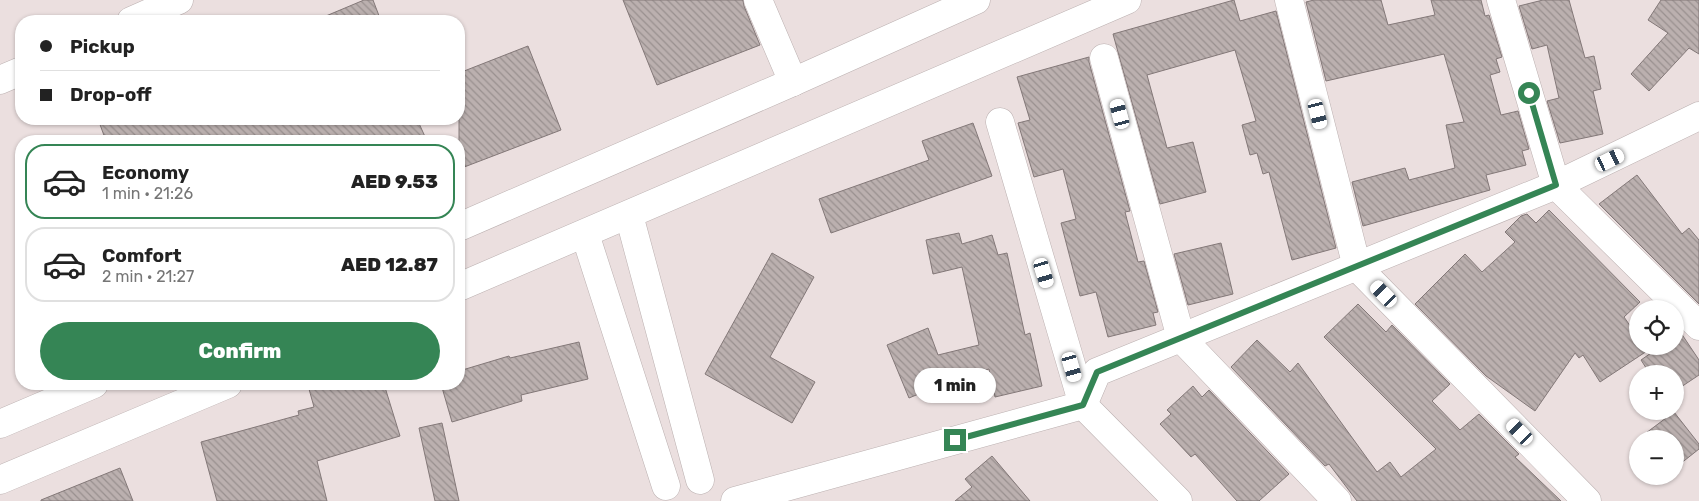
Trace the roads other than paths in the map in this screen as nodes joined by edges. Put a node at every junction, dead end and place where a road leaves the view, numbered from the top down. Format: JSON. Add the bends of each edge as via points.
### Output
{"nodes":[{"id":1,"x":179,"y":0,"type":"edge"},
{"id":2,"x":758,"y":0,"type":"edge"},
{"id":3,"x":976,"y":0,"type":"edge"},
{"id":4,"x":1128,"y":0,"type":"edge"},
{"id":5,"x":1289,"y":0,"type":"edge"},
{"id":6,"x":1501,"y":0,"type":"edge"},
{"id":7,"x":145,"y":15,"type":"edge"},
{"id":8,"x":1104,"y":58,"type":"dead end"},
{"id":9,"x":15,"y":74,"type":"edge"},
{"id":10,"x":0,"y":80,"type":"edge"},
{"id":11,"x":793,"y":82,"type":"junction"},
{"id":12,"x":1699,"y":116,"type":"edge"},
{"id":13,"x":1000,"y":122,"type":"dead end"},
{"id":14,"x":1556,"y":185,"type":"junction"},
{"id":15,"x":630,"y":215,"type":"junction"},
{"id":16,"x":465,"y":224,"type":"edge"},
{"id":17,"x":585,"y":234,"type":"junction"},
{"id":18,"x":1357,"y":267,"type":"junction"},
{"id":19,"x":465,"y":284,"type":"edge"},
{"id":20,"x":1699,"y":326,"type":"edge"},
{"id":21,"x":1181,"y":338,"type":"junction"},
{"id":22,"x":80,"y":390,"type":"edge"},
{"id":23,"x":214,"y":390,"type":"edge"},
{"id":24,"x":1083,"y":405,"type":"junction"},
{"id":25,"x":0,"y":424,"type":"edge"},
{"id":26,"x":0,"y":480,"type":"edge"},
{"id":27,"x":700,"y":480,"type":"junction"},
{"id":28,"x":661,"y":493,"type":"edge"},
{"id":29,"x":723,"y":501,"type":"edge"},
{"id":30,"x":735,"y":501,"type":"edge"},
{"id":31,"x":1178,"y":501,"type":"edge"},
{"id":32,"x":1337,"y":501,"type":"edge"},
{"id":33,"x":1587,"y":501,"type":"edge"}],
"edges":[{"from":1,"to":7,"type":"street"},
{"from":2,"to":11,"type":"street"},
{"from":3,"to":11,"type":"street"},
{"from":4,"to":15,"type":"street"},
{"from":5,"to":18,"type":"street"},
{"from":6,"to":14,"type":"street"},
{"from":8,"to":21,"type":"street"},
{"from":9,"to":10,"type":"street"},
{"from":11,"to":16,"type":"street"},
{"from":12,"to":14,"type":"street"},
{"from":13,"to":24,"type":"street"},
{"from":14,"to":18,"type":"street"},
{"from":14,"to":20,"type":"street"},
{"from":15,"to":17,"type":"street"},
{"from":15,"to":27,"type":"street"},
{"from":17,"to":19,"type":"street"},
{"from":17,"to":28,"type":"street"},
{"from":18,"to":21,"type":"street"},
{"from":18,"to":33,"type":"street"},
{"from":21,"to":24,"type":"street","via":[[1097,372]]},
{"from":21,"to":32,"type":"street"},
{"from":22,"to":25,"type":"street"},
{"from":23,"to":26,"type":"street"},
{"from":24,"to":30,"type":"street"},
{"from":24,"to":31,"type":"street"},
{"from":27,"to":28,"type":"street","via":[[677,480]]},
{"from":27,"to":29,"type":"street","via":[[710,485]]}]}
